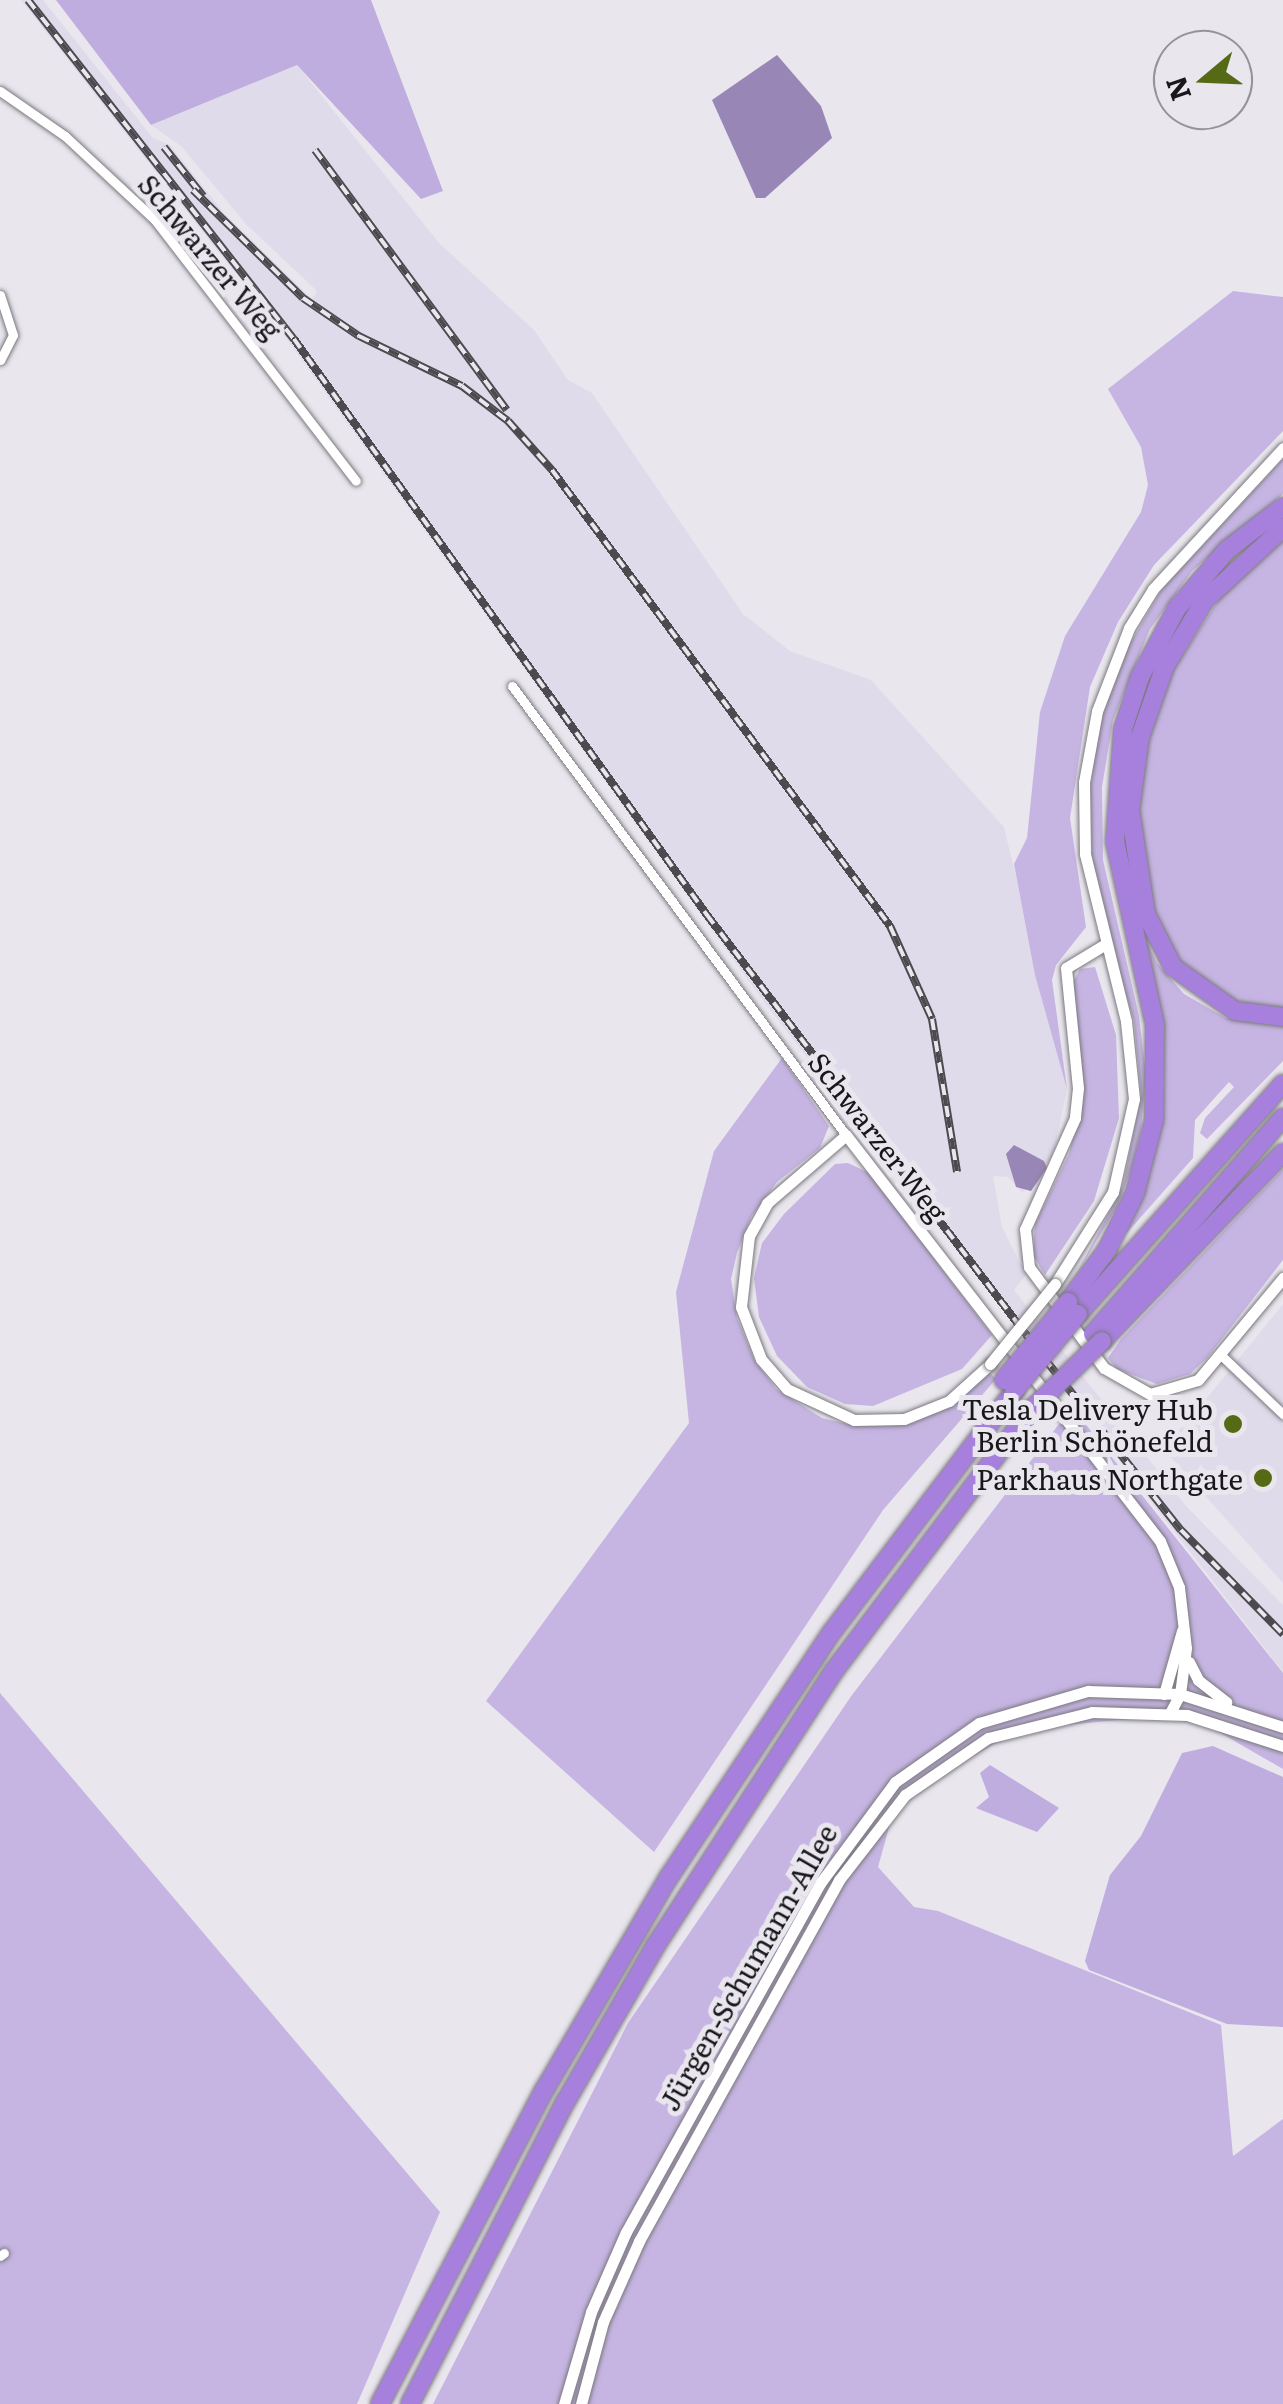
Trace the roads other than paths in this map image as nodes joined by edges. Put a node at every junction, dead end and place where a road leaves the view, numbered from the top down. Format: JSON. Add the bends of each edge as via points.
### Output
{"nodes":[{"id":1,"x":0,"y":90,"type":"edge"},
{"id":2,"x":0,"y":295,"type":"edge"},
{"id":3,"x":0,"y":360,"type":"edge"},
{"id":4,"x":1283,"y":448,"type":"edge"},
{"id":5,"x":356,"y":481,"type":"dead end"},
{"id":6,"x":1283,"y":506,"type":"edge"},
{"id":7,"x":1283,"y":528,"type":"edge"},
{"id":8,"x":512,"y":686,"type":"dead end"},
{"id":9,"x":1104,"y":946,"type":"junction"},
{"id":10,"x":1283,"y":1017,"type":"edge"},
{"id":11,"x":1283,"y":1084,"type":"edge"},
{"id":12,"x":1283,"y":1118,"type":"edge"},
{"id":13,"x":846,"y":1134,"type":"junction"},
{"id":14,"x":1283,"y":1153,"type":"edge"},
{"id":15,"x":1283,"y":1278,"type":"edge"},
{"id":16,"x":1073,"y":1308,"type":"junction"},
{"id":17,"x":1098,"y":1338,"type":"junction"},
{"id":18,"x":1221,"y":1354,"type":"junction"},
{"id":19,"x":1283,"y":1414,"type":"edge"},
{"id":20,"x":1184,"y":1624,"type":"junction"},
{"id":21,"x":1186,"y":1648,"type":"junction"},
{"id":22,"x":1163,"y":1691,"type":"junction"},
{"id":23,"x":1180,"y":1694,"type":"junction"},
{"id":24,"x":1228,"y":1704,"type":"junction"},
{"id":25,"x":1170,"y":1713,"type":"junction"},
{"id":26,"x":1283,"y":1727,"type":"edge"},
{"id":27,"x":1283,"y":1746,"type":"edge"},
{"id":28,"x":380,"y":2404,"type":"edge"},
{"id":29,"x":410,"y":2404,"type":"edge"},
{"id":30,"x":564,"y":2404,"type":"edge"},
{"id":31,"x":580,"y":2404,"type":"edge"}],
"edges":[{"from":1,"to":5,"type":"street","name":"Schwarzer Weg","via":[[65,136],[145,209]]},
{"from":2,"to":3,"type":"street","via":[[13,335]]},
{"from":4,"to":9,"type":"street","via":[[1153,589],[1110,672],[1087,756],[1083,818]]},
{"from":6,"to":16,"type":"highway","via":[[1228,550],[1177,608],[1140,677],[1123,729],[1114,842],[1155,1025],[1154,1120],[1135,1193]]},
{"from":7,"to":10,"type":"highway","via":[[1206,600],[1165,666],[1140,738],[1130,810],[1146,914],[1173,967],[1235,1011]]},
{"from":8,"to":13,"type":"street","name":"Schwarzer Weg"},
{"from":9,"to":13,"type":"street","bridge":true,"via":[[1126,1021],[1132,1126],[1106,1208],[990,1364],[949,1401],[878,1422],[804,1402],[761,1359],[741,1307],[749,1236],[767,1203]]},
{"from":9,"to":18,"type":"street","via":[[1066,968],[1075,1118],[1025,1229],[1023,1248],[1050,1298],[1128,1387],[1168,1393],[1198,1380]]},
{"from":11,"to":16,"type":"highway"},
{"from":12,"to":17,"type":"highway"},
{"from":13,"to":20,"type":"street","name":"Schwarzer Weg","via":[[1160,1541],[1179,1586]]},
{"from":14,"to":17,"type":"highway"},
{"from":15,"to":18,"type":"street"},
{"from":16,"to":28,"type":"highway","bridge":true,"via":[[832,1632],[669,1877],[536,2104]]},
{"from":17,"to":29,"type":"highway","bridge":true,"via":[[1030,1411],[834,1671],[656,1946],[566,2101]]},
{"from":18,"to":19,"type":"street"},
{"from":20,"to":21,"type":"street","name":"Schwarzer Weg"},
{"from":20,"to":22,"type":"street","name":"Schwarzer Weg"},
{"from":21,"to":23,"type":"street","name":"Schwarzer Weg"},
{"from":21,"to":24,"type":"street","via":[[1198,1680]]},
{"from":22,"to":23,"type":"street","name":"Jürgen-Schumann-Allee"},
{"from":22,"to":25,"type":"street"},
{"from":22,"to":30,"type":"street","name":"Jürgen-Schumann-Allee","via":[[1088,1692],[1016,1708],[922,1758],[870,1808],[821,1882],[612,2258]]},
{"from":23,"to":24,"type":"street","name":"Jürgen-Schumann-Allee"},
{"from":23,"to":25,"type":"street","name":"Schwarzer Weg"},
{"from":24,"to":26,"type":"street","name":"Jürgen-Schumann-Allee"},
{"from":25,"to":27,"type":"street","name":"Jürgen-Schumann-Allee"},
{"from":25,"to":31,"type":"street","name":"Jürgen-Schumann-Allee","via":[[1092,1712],[988,1738],[930,1773],[879,1821],[839,1880],[626,2267]]}]}
